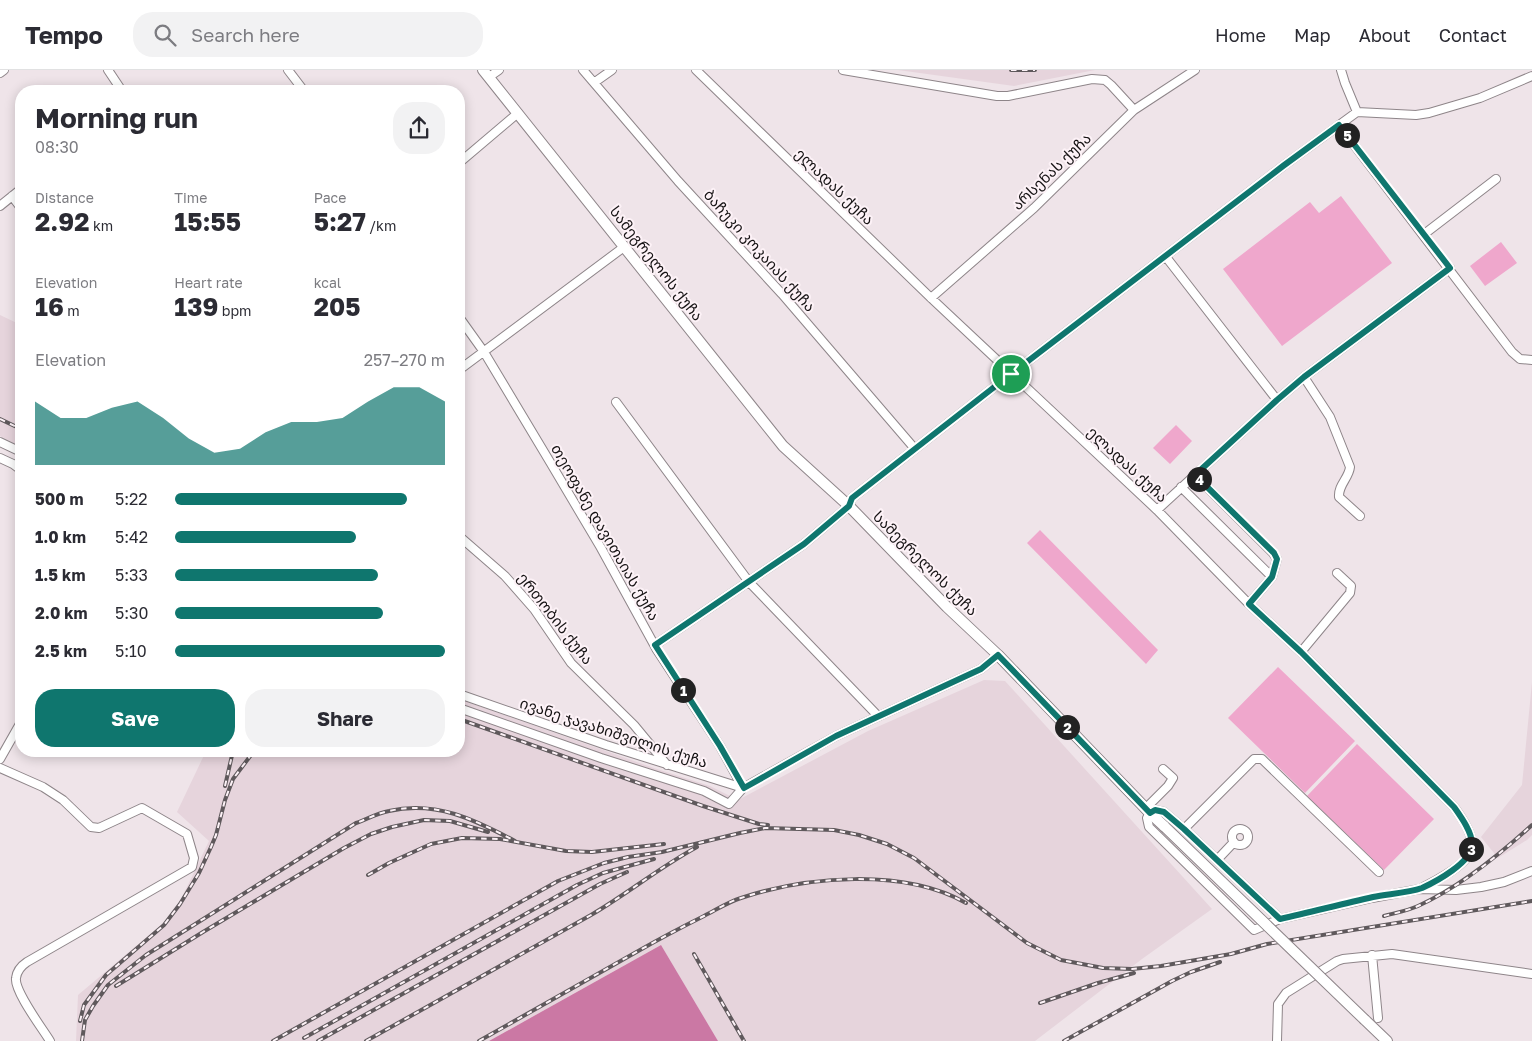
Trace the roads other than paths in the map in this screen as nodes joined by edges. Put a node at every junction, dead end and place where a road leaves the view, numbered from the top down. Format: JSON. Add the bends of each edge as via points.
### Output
{"nodes":[{"id":1,"x":4,"y":70,"type":"edge"},
{"id":2,"x":108,"y":70,"type":"edge"},
{"id":3,"x":288,"y":70,"type":"edge"},
{"id":4,"x":499,"y":70,"type":"edge"},
{"id":5,"x":583,"y":70,"type":"edge"},
{"id":6,"x":612,"y":70,"type":"edge"},
{"id":7,"x":696,"y":70,"type":"edge"},
{"id":8,"x":843,"y":70,"type":"edge"},
{"id":9,"x":1195,"y":70,"type":"edge"},
{"id":10,"x":1341,"y":70,"type":"edge"},
{"id":11,"x":0,"y":73,"type":"edge"},
{"id":12,"x":486,"y":74,"type":"edge"},
{"id":13,"x":1532,"y":76,"type":"edge"},
{"id":14,"x":595,"y":82,"type":"junction"},
{"id":15,"x":118,"y":85,"type":"edge"},
{"id":16,"x":299,"y":85,"type":"edge"},
{"id":17,"x":1134,"y":110,"type":"junction"},
{"id":18,"x":1357,"y":112,"type":"junction"},
{"id":19,"x":518,"y":113,"type":"junction"},
{"id":20,"x":1339,"y":125,"type":"junction"},
{"id":21,"x":465,"y":158,"type":"edge"},
{"id":22,"x":1496,"y":179,"type":"dead end"},
{"id":23,"x":15,"y":194,"type":"edge"},
{"id":24,"x":12,"y":196,"type":"junction"},
{"id":25,"x":15,"y":200,"type":"edge"},
{"id":26,"x":0,"y":206,"type":"edge"},
{"id":27,"x":1424,"y":235,"type":"junction"},
{"id":28,"x":624,"y":247,"type":"junction"},
{"id":29,"x":1166,"y":257,"type":"junction"},
{"id":30,"x":1450,"y":268,"type":"junction"},
{"id":31,"x":931,"y":298,"type":"junction"},
{"id":32,"x":465,"y":325,"type":"edge"},
{"id":33,"x":484,"y":352,"type":"junction"},
{"id":34,"x":1529,"y":360,"type":"edge"},
{"id":35,"x":465,"y":366,"type":"edge"},
{"id":36,"x":1011,"y":374,"type":"junction"},
{"id":37,"x":1304,"y":377,"type":"junction"},
{"id":38,"x":1277,"y":400,"type":"junction"},
{"id":39,"x":616,"y":402,"type":"dead end"},
{"id":40,"x":0,"y":442,"type":"edge"},
{"id":41,"x":15,"y":449,"type":"edge"},
{"id":42,"x":915,"y":449,"type":"junction"},
{"id":43,"x":0,"y":458,"type":"edge"},
{"id":44,"x":15,"y":466,"type":"edge"},
{"id":45,"x":1195,"y":475,"type":"junction"},
{"id":46,"x":1181,"y":487,"type":"junction"},
{"id":47,"x":849,"y":506,"type":"junction"},
{"id":48,"x":1157,"y":510,"type":"junction"},
{"id":49,"x":1360,"y":516,"type":"dead end"},
{"id":50,"x":465,"y":541,"type":"edge"},
{"id":51,"x":1337,"y":573,"type":"dead end"},
{"id":52,"x":1272,"y":577,"type":"junction"},
{"id":53,"x":749,"y":582,"type":"junction"},
{"id":54,"x":1249,"y":604,"type":"junction"},
{"id":55,"x":655,"y":645,"type":"junction"},
{"id":56,"x":1301,"y":652,"type":"junction"},
{"id":57,"x":998,"y":655,"type":"junction"},
{"id":58,"x":465,"y":696,"type":"edge"},
{"id":59,"x":465,"y":710,"type":"edge"},
{"id":60,"x":878,"y":716,"type":"junction"},
{"id":61,"x":15,"y":730,"type":"edge"},
{"id":62,"x":3,"y":747,"type":"edge"},
{"id":63,"x":0,"y":759,"type":"edge"},
{"id":64,"x":667,"y":765,"type":"junction"},
{"id":65,"x":0,"y":768,"type":"edge"},
{"id":66,"x":1163,"y":769,"type":"dead end"},
{"id":67,"x":744,"y":788,"type":"junction"},
{"id":68,"x":1148,"y":811,"type":"junction"},
{"id":69,"x":1184,"y":829,"type":"junction"},
{"id":70,"x":1234,"y":842,"type":"dead end"},
{"id":71,"x":1217,"y":860,"type":"junction"},
{"id":72,"x":1532,"y":871,"type":"edge"},
{"id":73,"x":1379,"y":872,"type":"dead end"},
{"id":74,"x":1420,"y":888,"type":"junction"},
{"id":75,"x":1280,"y":919,"type":"junction"},
{"id":76,"x":1372,"y":955,"type":"junction"},
{"id":77,"x":1532,"y":974,"type":"edge"},
{"id":78,"x":1378,"y":1018,"type":"dead end"},
{"id":79,"x":50,"y":1041,"type":"edge"},
{"id":80,"x":1278,"y":1041,"type":"edge"},
{"id":81,"x":1387,"y":1041,"type":"edge"}],
"edges":[{"from":1,"to":11,"type":"street"},
{"from":2,"to":15,"type":"street"},
{"from":3,"to":16,"type":"street"},
{"from":4,"to":12,"type":"street"},
{"from":5,"to":14,"type":"street","name":"ბაჩუკი კოკაიას ქუჩა"},
{"from":6,"to":14,"type":"street"},
{"from":7,"to":31,"type":"street","name":"ელადას ქუჩა"},
{"from":8,"to":17,"type":"street","via":[[997,96],[1092,79],[1105,80]]},
{"from":9,"to":17,"type":"street","name":"არსენას ქუჩა"},
{"from":10,"to":18,"type":"street"},
{"from":12,"to":19,"type":"main road","name":"სამეგრელოს ქუჩა"},
{"from":13,"to":18,"type":"street","via":[[1480,98],[1429,113]]},
{"from":14,"to":42,"type":"street","name":"ბაჩუკი კოკაიას ქუჩა","via":[[678,181],[782,294]]},
{"from":17,"to":31,"type":"street","name":"არსენას ქუჩა","via":[[1034,208]]},
{"from":18,"to":20,"type":"street"},
{"from":19,"to":21,"type":"street"},
{"from":19,"to":28,"type":"main road","name":"სამეგრელოს ქუჩა"},
{"from":20,"to":27,"type":"street"},
{"from":20,"to":29,"type":"street"},
{"from":22,"to":27,"type":"street"},
{"from":23,"to":24,"type":"street"},
{"from":24,"to":25,"type":"street"},
{"from":24,"to":26,"type":"street"},
{"from":27,"to":30,"type":"street"},
{"from":28,"to":33,"type":"street"},
{"from":28,"to":47,"type":"main road","name":"სამეგრელოს ქუჩა","via":[[783,446]]},
{"from":29,"to":36,"type":"street"},
{"from":29,"to":38,"type":"street"},
{"from":30,"to":34,"type":"street","via":[[1512,352],[1520,359]]},
{"from":30,"to":37,"type":"street"},
{"from":31,"to":36,"type":"street","name":"ელადას ქუჩა"},
{"from":32,"to":33,"type":"street","name":"თეოფანე დავითაიას ქუჩა"},
{"from":33,"to":35,"type":"street"},
{"from":33,"to":55,"type":"street","name":"თეოფანე დავითაიას ქუჩა"},
{"from":36,"to":42,"type":"street"},
{"from":36,"to":48,"type":"street","name":"ელადას ქუჩა"},
{"from":37,"to":38,"type":"street"},
{"from":37,"to":49,"type":"street","via":[[1330,417],[1350,467],[1339,497]]},
{"from":38,"to":45,"type":"street"},
{"from":39,"to":53,"type":"street"},
{"from":40,"to":41,"type":"street"},
{"from":42,"to":47,"type":"street","via":[[852,498]]},
{"from":43,"to":44,"type":"street"},
{"from":45,"to":46,"type":"street"},
{"from":45,"to":52,"type":"street","via":[[1274,553],[1277,559]]},
{"from":46,"to":48,"type":"street"},
{"from":46,"to":52,"type":"street"},
{"from":47,"to":53,"type":"street","via":[[804,544]]},
{"from":47,"to":57,"type":"main road","name":"სამეგრელოს ქუჩა"},
{"from":48,"to":54,"type":"street","name":"ელადას ქუჩა"},
{"from":50,"to":64,"type":"street","name":"ერთობის ქუჩა","via":[[505,576],[534,609],[571,663],[634,725]]},
{"from":51,"to":56,"type":"street","via":[[1351,586],[1350,593]]},
{"from":52,"to":54,"type":"street"},
{"from":53,"to":55,"type":"street"},
{"from":53,"to":60,"type":"street"},
{"from":54,"to":56,"type":"street","name":"ელადას ქუჩა"},
{"from":55,"to":67,"type":"street","name":"თეოფანე დავითაიას ქუჩა"},
{"from":56,"to":74,"type":"street","name":"ელადას ქუჩა","via":[[1447,800],[1466,827],[1472,844],[1469,854],[1449,872]]},
{"from":57,"to":60,"type":"street","via":[[981,669]]},
{"from":57,"to":68,"type":"main road","name":"სამეგრელოს ქუჩა"},
{"from":58,"to":64,"type":"street","name":"ივანე ჯავახიშვილის ქუჩა"},
{"from":59,"to":67,"type":"street","via":[[704,791],[729,804]]},
{"from":60,"to":67,"type":"street"},
{"from":61,"to":62,"type":"street"},
{"from":62,"to":63,"type":"street"},
{"from":64,"to":67,"type":"street","name":"ივანე ჯავახიშვილის ქუჩა"},
{"from":65,"to":79,"type":"street","via":[[42,786],[63,800],[91,827],[99,828],[142,808],[187,834],[194,858],[192,867],[19,968],[16,984],[20,994]]},
{"from":66,"to":68,"type":"street","via":[[1173,778]]},
{"from":68,"to":69,"type":"street","via":[[1161,811]]},
{"from":68,"to":75,"type":"street","via":[[1149,827],[1253,929]]},
{"from":68,"to":81,"type":"main road","name":"სამეგრელოს ქუჩა","bridge":true},
{"from":69,"to":71,"type":"street"},
{"from":69,"to":73,"type":"street","via":[[1258,758]]},
{"from":70,"to":71,"type":"street"},
{"from":71,"to":75,"type":"street"},
{"from":72,"to":74,"type":"street","via":[[1481,887],[1456,890]]},
{"from":74,"to":75,"type":"street"},
{"from":76,"to":77,"type":"street","via":[[1392,954]]},
{"from":76,"to":78,"type":"street"},
{"from":76,"to":80,"type":"street","via":[[1337,961],[1286,993],[1278,1004]]}]}
